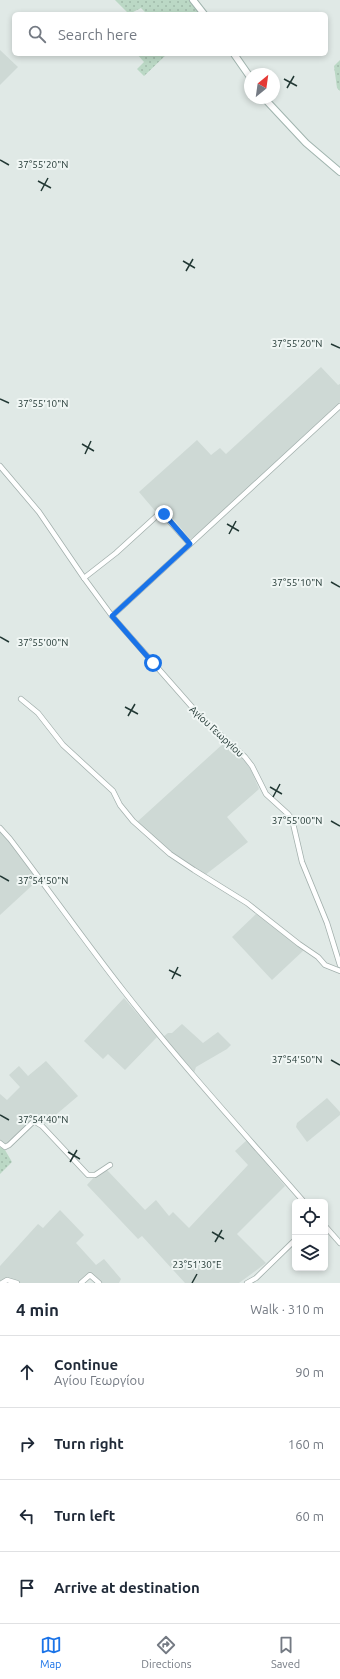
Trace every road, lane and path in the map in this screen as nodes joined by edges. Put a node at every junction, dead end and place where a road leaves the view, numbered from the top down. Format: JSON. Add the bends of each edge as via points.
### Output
{"nodes":[{"id":1,"x":193,"y":0,"type":"edge"},
{"id":2,"x":202,"y":12,"type":"edge"},
{"id":3,"x":235,"y":56,"type":"edge"},
{"id":4,"x":244,"y":68,"type":"edge"},
{"id":5,"x":270,"y":104,"type":"edge"},
{"id":6,"x":340,"y":172,"type":"edge"},
{"id":7,"x":340,"y":406,"type":"edge"},
{"id":8,"x":0,"y":466,"type":"edge"},
{"id":9,"x":190,"y":544,"type":"junction"},
{"id":10,"x":84,"y":578,"type":"junction"},
{"id":11,"x":112,"y":616,"type":"junction"},
{"id":12,"x":21,"y":699,"type":"dead end"},
{"id":13,"x":0,"y":828,"type":"edge"},
{"id":14,"x":340,"y":965,"type":"edge"},
{"id":15,"x":340,"y":971,"type":"edge"},
{"id":16,"x":0,"y":1143,"type":"edge"},
{"id":17,"x":110,"y":1165,"type":"dead end"},
{"id":18,"x":301,"y":1199,"type":"edge"},
{"id":19,"x":328,"y":1229,"type":"edge"},
{"id":20,"x":292,"y":1243,"type":"edge"},
{"id":21,"x":340,"y":1243,"type":"edge"},
{"id":22,"x":2,"y":1283,"type":"edge"},
{"id":23,"x":17,"y":1283,"type":"edge"},
{"id":24,"x":81,"y":1283,"type":"edge"},
{"id":25,"x":99,"y":1283,"type":"edge"},
{"id":26,"x":247,"y":1283,"type":"edge"}],
"edges":[{"from":1,"to":2,"type":"street"},
{"from":3,"to":4,"type":"street"},
{"from":5,"to":6,"type":"street","via":[[306,143]]},
{"from":7,"to":9,"type":"street"},
{"from":8,"to":10,"type":"street","name":"Αγίου Γεωργίου","via":[[39,512]]},
{"from":9,"to":10,"type":"street","via":[[161,512]]},
{"from":9,"to":11,"type":"street"},
{"from":10,"to":11,"type":"street","name":"Αγίου Γεωργίου"},
{"from":11,"to":14,"type":"street","name":"Αγίου Γεωργίου","via":[[200,716],[245,757],[266,794],[292,819],[302,862],[327,923]]},
{"from":12,"to":15,"type":"street","via":[[38,713],[63,745],[113,791],[133,821],[165,849],[252,906],[325,965]]},
{"from":13,"to":18,"type":"street","via":[[123,990]]},
{"from":16,"to":17,"type":"street","via":[[5,1147],[9,1145],[34,1121],[42,1126],[88,1175],[95,1175]]},
{"from":19,"to":21,"type":"street"},
{"from":20,"to":26,"type":"street","via":[[256,1278]]},
{"from":22,"to":23,"type":"street","via":[[7,1280]]},
{"from":24,"to":25,"type":"street","via":[[90,1275]]}]}
